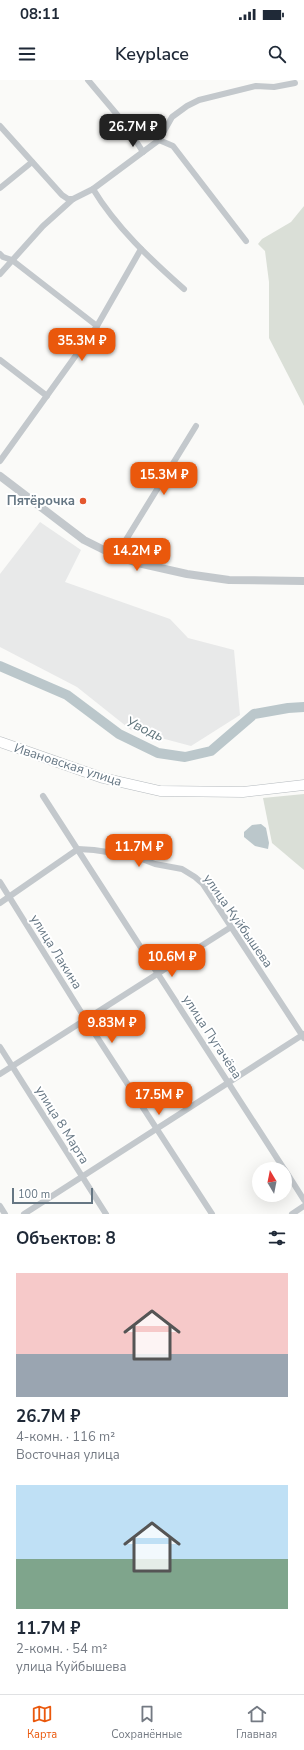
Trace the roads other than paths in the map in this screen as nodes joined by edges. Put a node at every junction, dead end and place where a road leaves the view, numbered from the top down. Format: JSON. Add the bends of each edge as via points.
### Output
{"nodes":[{"id":1,"x":88,"y":80,"type":"edge"},
{"id":2,"x":295,"y":83,"type":"dead end"},
{"id":3,"x":0,"y":126,"type":"edge"},
{"id":4,"x":159,"y":140,"type":"junction"},
{"id":5,"x":143,"y":152,"type":"junction"},
{"id":6,"x":32,"y":162,"type":"junction"},
{"id":7,"x":0,"y":188,"type":"edge"},
{"id":8,"x":93,"y":189,"type":"junction"},
{"id":9,"x":73,"y":199,"type":"junction"},
{"id":10,"x":246,"y":241,"type":"dead end"},
{"id":11,"x":141,"y":249,"type":"junction"},
{"id":12,"x":0,"y":254,"type":"edge"},
{"id":13,"x":12,"y":260,"type":"junction"},
{"id":14,"x":0,"y":274,"type":"edge"},
{"id":15,"x":184,"y":289,"type":"dead end"},
{"id":16,"x":97,"y":326,"type":"junction"},
{"id":17,"x":0,"y":360,"type":"edge"},
{"id":18,"x":46,"y":396,"type":"junction"},
{"id":19,"x":196,"y":426,"type":"dead end"},
{"id":20,"x":0,"y":461,"type":"edge"},
{"id":21,"x":0,"y":476,"type":"edge"},
{"id":22,"x":116,"y":556,"type":"junction"},
{"id":23,"x":304,"y":581,"type":"edge"},
{"id":24,"x":0,"y":742,"type":"edge"},
{"id":25,"x":304,"y":784,"type":"edge"},
{"id":26,"x":43,"y":796,"type":"dead end"},
{"id":27,"x":78,"y":849,"type":"junction"},
{"id":28,"x":0,"y":882,"type":"edge"},
{"id":29,"x":9,"y":897,"type":"junction"},
{"id":30,"x":0,"y":903,"type":"edge"},
{"id":31,"x":231,"y":927,"type":"junction"},
{"id":32,"x":158,"y":973,"type":"junction"},
{"id":33,"x":86,"y":1020,"type":"junction"},
{"id":34,"x":303,"y":1036,"type":"edge"},
{"id":35,"x":0,"y":1047,"type":"edge"},
{"id":36,"x":12,"y":1066,"type":"junction"},
{"id":37,"x":0,"y":1074,"type":"edge"},
{"id":38,"x":229,"y":1083,"type":"junction"},
{"id":39,"x":158,"y":1128,"type":"junction"},
{"id":40,"x":280,"y":1162,"type":"edge"},
{"id":41,"x":82,"y":1177,"type":"junction"},
{"id":42,"x":292,"y":1181,"type":"edge"},
{"id":43,"x":304,"y":1200,"type":"edge"},
{"id":44,"x":0,"y":1206,"type":"edge"},
{"id":45,"x":304,"y":1206,"type":"edge"},
{"id":46,"x":5,"y":1214,"type":"edge"},
{"id":47,"x":24,"y":1214,"type":"edge"},
{"id":48,"x":106,"y":1214,"type":"edge"},
{"id":49,"x":212,"y":1214,"type":"edge"},
{"id":50,"x":292,"y":1214,"type":"edge"}],
"edges":[{"from":1,"to":5,"type":"street","via":[[125,124]]},
{"from":2,"to":4,"type":"street","via":[[274,87],[256,86],[199,100],[172,117]]},
{"from":3,"to":6,"type":"street"},
{"from":4,"to":5,"type":"street"},
{"from":4,"to":10,"type":"street","via":[[173,146]]},
{"from":5,"to":8,"type":"street"},
{"from":6,"to":7,"type":"street"},
{"from":6,"to":9,"type":"street","via":[[62,195]]},
{"from":8,"to":9,"type":"street"},
{"from":8,"to":11,"type":"street","via":[[104,208]]},
{"from":9,"to":13,"type":"street","via":[[43,226]]},
{"from":11,"to":15,"type":"street"},
{"from":11,"to":16,"type":"street"},
{"from":12,"to":13,"type":"street"},
{"from":13,"to":14,"type":"street"},
{"from":13,"to":16,"type":"street"},
{"from":16,"to":18,"type":"street"},
{"from":17,"to":18,"type":"street"},
{"from":18,"to":20,"type":"street"},
{"from":19,"to":22,"type":"street"},
{"from":21,"to":22,"type":"street","via":[[84,540]]},
{"from":22,"to":23,"type":"street","via":[[180,572],[229,580]]},
{"from":24,"to":25,"type":"main road","name":"Ивановская улица","via":[[103,778],[160,791],[243,792]]},
{"from":26,"to":27,"type":"street","name":"улица Пугачёва"},
{"from":27,"to":29,"type":"street"},
{"from":27,"to":31,"type":"street","name":"улица Куйбышева","via":[[134,856],[155,864],[182,869],[203,884]]},
{"from":27,"to":32,"type":"street","name":"улица Пугачёва"},
{"from":28,"to":29,"type":"street","name":"улица Лакина"},
{"from":29,"to":30,"type":"street"},
{"from":29,"to":33,"type":"street","name":"улица Лакина"},
{"from":31,"to":32,"type":"street"},
{"from":31,"to":34,"type":"street","name":"улица Куйбышева"},
{"from":32,"to":33,"type":"street"},
{"from":32,"to":38,"type":"street","name":"улица Пугачёва"},
{"from":33,"to":36,"type":"street"},
{"from":33,"to":39,"type":"street","name":"улица Лакина"},
{"from":34,"to":38,"type":"street"},
{"from":35,"to":36,"type":"street","name":"улица 8 Марта"},
{"from":36,"to":37,"type":"street"},
{"from":36,"to":41,"type":"street","name":"улица 8 Марта"},
{"from":38,"to":39,"type":"street"},
{"from":38,"to":40,"type":"street","name":"улица Пугачёва"},
{"from":39,"to":41,"type":"street"},
{"from":39,"to":49,"type":"street","name":"улица Лакина"},
{"from":41,"to":47,"type":"street"},
{"from":41,"to":48,"type":"street","name":"улица 8 Марта"},
{"from":42,"to":43,"type":"street","name":"улица Пугачёва"},
{"from":44,"to":46,"type":"street"},
{"from":45,"to":50,"type":"street"}]}
